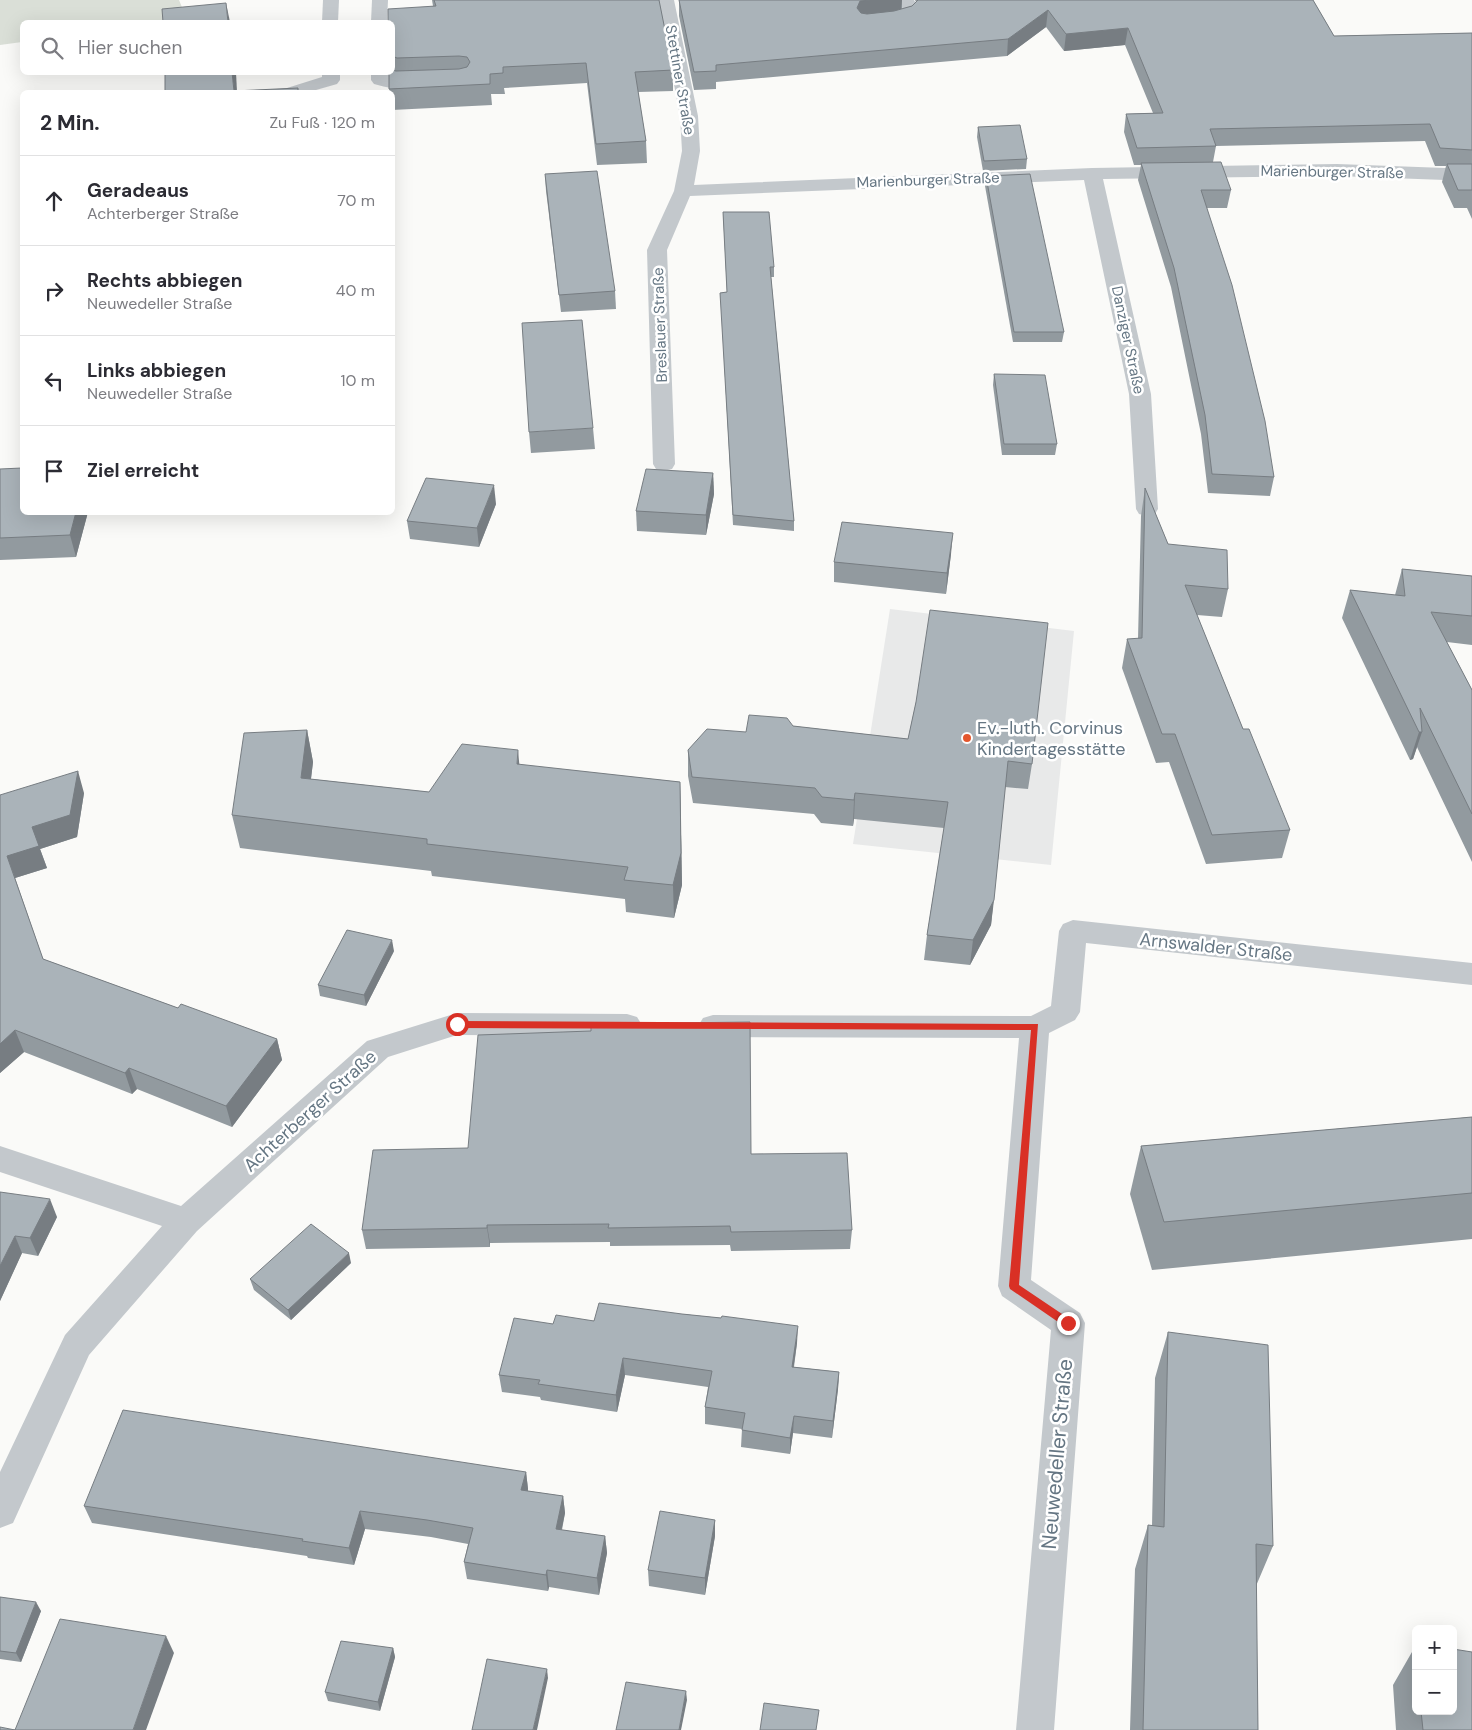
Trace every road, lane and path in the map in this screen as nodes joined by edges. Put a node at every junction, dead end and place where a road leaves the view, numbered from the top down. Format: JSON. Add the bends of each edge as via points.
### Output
{"nodes":[{"id":1,"x":332,"y":0,"type":"edge"},
{"id":2,"x":380,"y":0,"type":"edge"},
{"id":3,"x":666,"y":0,"type":"edge"},
{"id":4,"x":906,"y":0,"type":"edge"},
{"id":5,"x":330,"y":20,"type":"edge"},
{"id":6,"x":379,"y":20,"type":"edge"},
{"id":7,"x":866,"y":24,"type":"edge"},
{"id":8,"x":331,"y":75,"type":"edge"},
{"id":9,"x":380,"y":75,"type":"edge"},
{"id":10,"x":443,"y":84,"type":"edge"},
{"id":11,"x":298,"y":90,"type":"edge"},
{"id":12,"x":1092,"y":174,"type":"junction"},
{"id":13,"x":1472,"y":175,"type":"edge"},
{"id":14,"x":683,"y":190,"type":"junction"},
{"id":15,"x":664,"y":464,"type":"dead end"},
{"id":16,"x":1148,"y":509,"type":"edge"},
{"id":17,"x":1472,"y":974,"type":"edge"},
{"id":18,"x":1035,"y":1027,"type":"junction"},
{"id":19,"x":0,"y":1159,"type":"edge"},
{"id":20,"x":186,"y":1221,"type":"junction"},
{"id":21,"x":0,"y":1511,"type":"edge"},
{"id":22,"x":1035,"y":1730,"type":"edge"}],
"edges":[{"from":1,"to":5,"type":"street"},
{"from":2,"to":6,"type":"street"},
{"from":3,"to":14,"type":"street","name":"Stettiner Straße","via":[[689,116],[691,151]]},
{"from":4,"to":7,"type":"street","via":[[913,12],[900,20]]},
{"from":8,"to":11,"type":"street","via":[[331,80]]},
{"from":9,"to":10,"type":"street","via":[[380,80],[390,84]]},
{"from":12,"to":13,"type":"street","name":"Marienburger Straße","via":[[1337,170]]},
{"from":12,"to":14,"type":"street","name":"Marienburger Straße"},
{"from":12,"to":16,"type":"street","name":"Danziger Straße","via":[[1140,394]]},
{"from":14,"to":15,"type":"street","name":"Breslauer Straße","via":[[657,250]]},
{"from":17,"to":18,"type":"street","name":"Arnswalder Straße","via":[[1073,931],[1065,1012]]},
{"from":18,"to":20,"type":"street","name":"Achterberger Straße","via":[[457,1024],[378,1049]]},
{"from":18,"to":22,"type":"street","name":"Neuwedeller Straße","via":[[1014,1286],[1068,1323]]},
{"from":19,"to":20,"type":"street"},
{"from":20,"to":21,"type":"street","name":"Achterberger Straße","via":[[77,1345]]}]}
